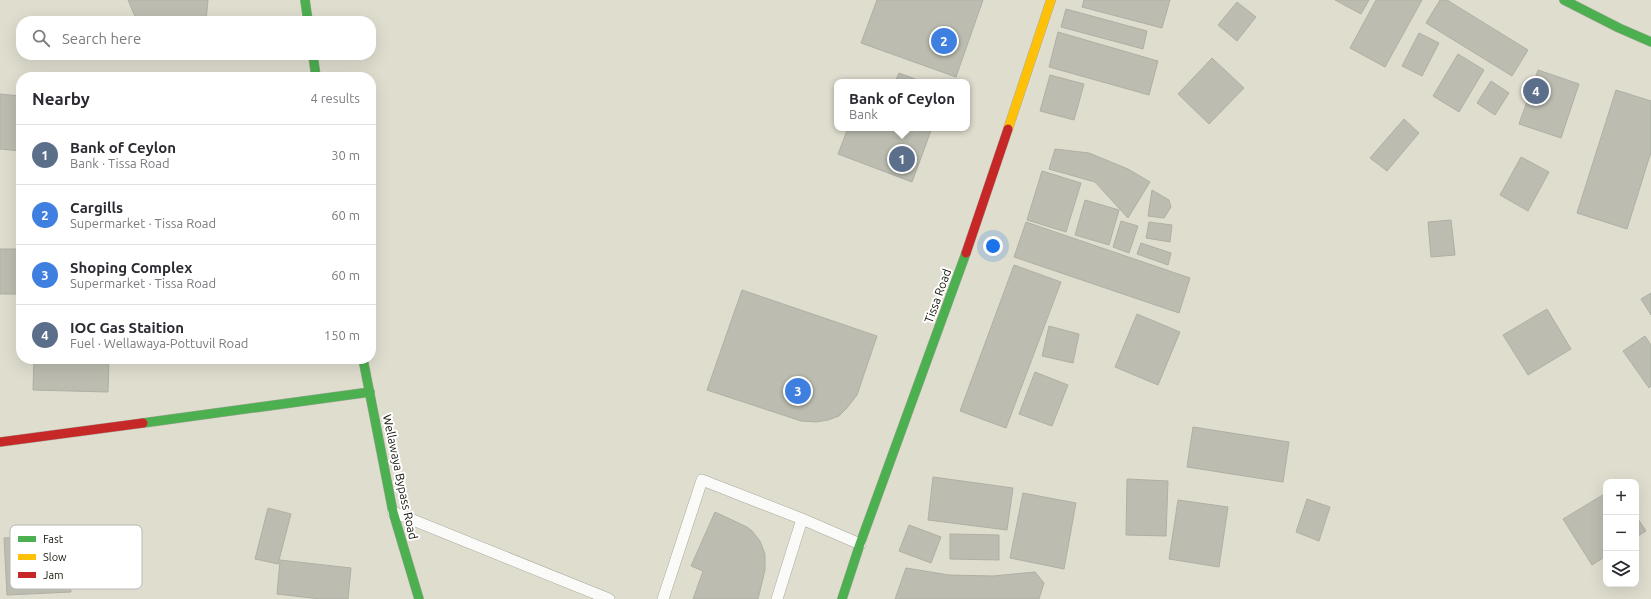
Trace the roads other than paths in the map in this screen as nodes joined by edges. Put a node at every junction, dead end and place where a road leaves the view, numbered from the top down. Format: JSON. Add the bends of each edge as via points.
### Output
{"nodes":[{"id":1,"x":305,"y":0,"type":"edge"},
{"id":2,"x":1051,"y":0,"type":"edge"},
{"id":3,"x":1564,"y":0,"type":"edge"},
{"id":4,"x":307,"y":16,"type":"edge"},
{"id":5,"x":1651,"y":42,"type":"edge"},
{"id":6,"x":314,"y":60,"type":"edge"},
{"id":7,"x":315,"y":72,"type":"edge"},
{"id":8,"x":364,"y":364,"type":"edge"},
{"id":9,"x":370,"y":392,"type":"junction"},
{"id":10,"x":0,"y":442,"type":"edge"},
{"id":11,"x":393,"y":512,"type":"junction"},
{"id":12,"x":802,"y":519,"type":"junction"},
{"id":13,"x":860,"y":544,"type":"junction"},
{"id":14,"x":419,"y":599,"type":"edge"},
{"id":15,"x":609,"y":599,"type":"edge"},
{"id":16,"x":663,"y":599,"type":"edge"},
{"id":17,"x":777,"y":599,"type":"edge"},
{"id":18,"x":842,"y":599,"type":"edge"}],
"edges":[{"from":1,"to":4,"type":"main road"},
{"from":2,"to":13,"type":"main road","name":"Tissa Road","via":[[968,248]]},
{"from":3,"to":5,"type":"main road"},
{"from":6,"to":7,"type":"main road"},
{"from":8,"to":9,"type":"main road","name":"Wellawaya Bypass Road"},
{"from":9,"to":10,"type":"main road"},
{"from":9,"to":11,"type":"main road","name":"Wellawaya Bypass Road"},
{"from":11,"to":14,"type":"main road","name":"Wellawaya Bypass Road"},
{"from":11,"to":15,"type":"lane"},
{"from":12,"to":13,"type":"lane"},
{"from":12,"to":16,"type":"lane","via":[[702,480]]},
{"from":12,"to":17,"type":"lane"},
{"from":13,"to":18,"type":"main road","name":"Tissa Road"}]}
